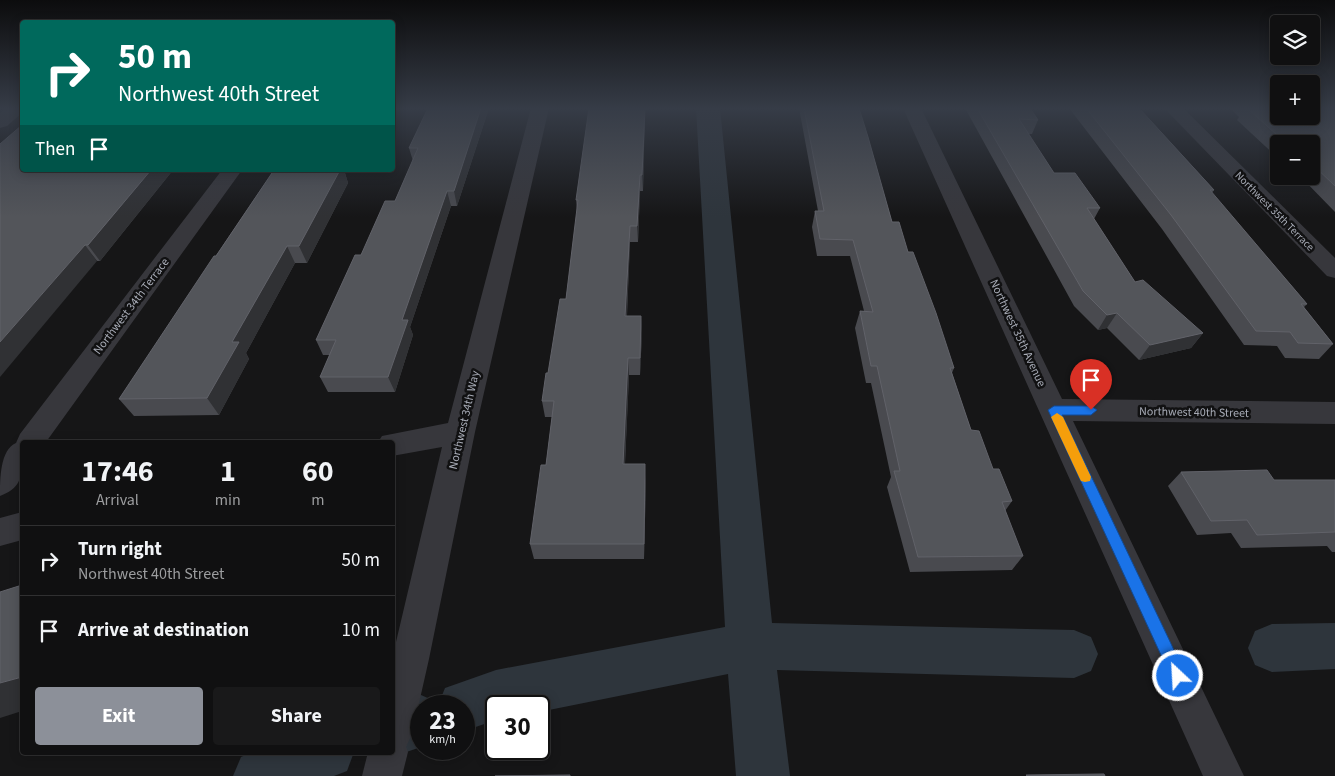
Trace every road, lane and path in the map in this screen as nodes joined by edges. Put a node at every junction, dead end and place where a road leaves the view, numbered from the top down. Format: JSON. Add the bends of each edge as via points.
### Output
{"nodes":[{"id":1,"x":531,"y":144,"type":"edge"},
{"id":2,"x":929,"y":144,"type":"edge"},
{"id":3,"x":1209,"y":144,"type":"edge"},
{"id":4,"x":231,"y":172,"type":"edge"},
{"id":5,"x":1335,"y":271,"type":"edge"},
{"id":6,"x":1054,"y":410,"type":"junction"},
{"id":7,"x":1335,"y":413,"type":"edge"},
{"id":8,"x":460,"y":432,"type":"junction"},
{"id":9,"x":31,"y":440,"type":"edge"},
{"id":10,"x":395,"y":443,"type":"edge"},
{"id":11,"x":20,"y":455,"type":"edge"},
{"id":12,"x":0,"y":483,"type":"edge"},
{"id":13,"x":20,"y":527,"type":"edge"},
{"id":14,"x":0,"y":532,"type":"edge"},
{"id":15,"x":395,"y":722,"type":"edge"},
{"id":16,"x":1224,"y":776,"type":"edge"}],
"edges":[{"from":1,"to":8,"type":"street","name":"Northwest 34th Way"},
{"from":2,"to":6,"type":"street","name":"Northwest 35th Avenue"},
{"from":3,"to":5,"type":"street","name":"Northwest 35th Terrace"},
{"from":4,"to":9,"type":"street","name":"Northwest 34th Terrace"},
{"from":6,"to":7,"type":"street","name":"Northwest 40th Street"},
{"from":6,"to":16,"type":"street","name":"Northwest 35th Avenue"},
{"from":8,"to":10,"type":"street"},
{"from":8,"to":15,"type":"street","name":"Northwest 34th Way"},
{"from":11,"to":12,"type":"street"},
{"from":13,"to":14,"type":"street"}]}
